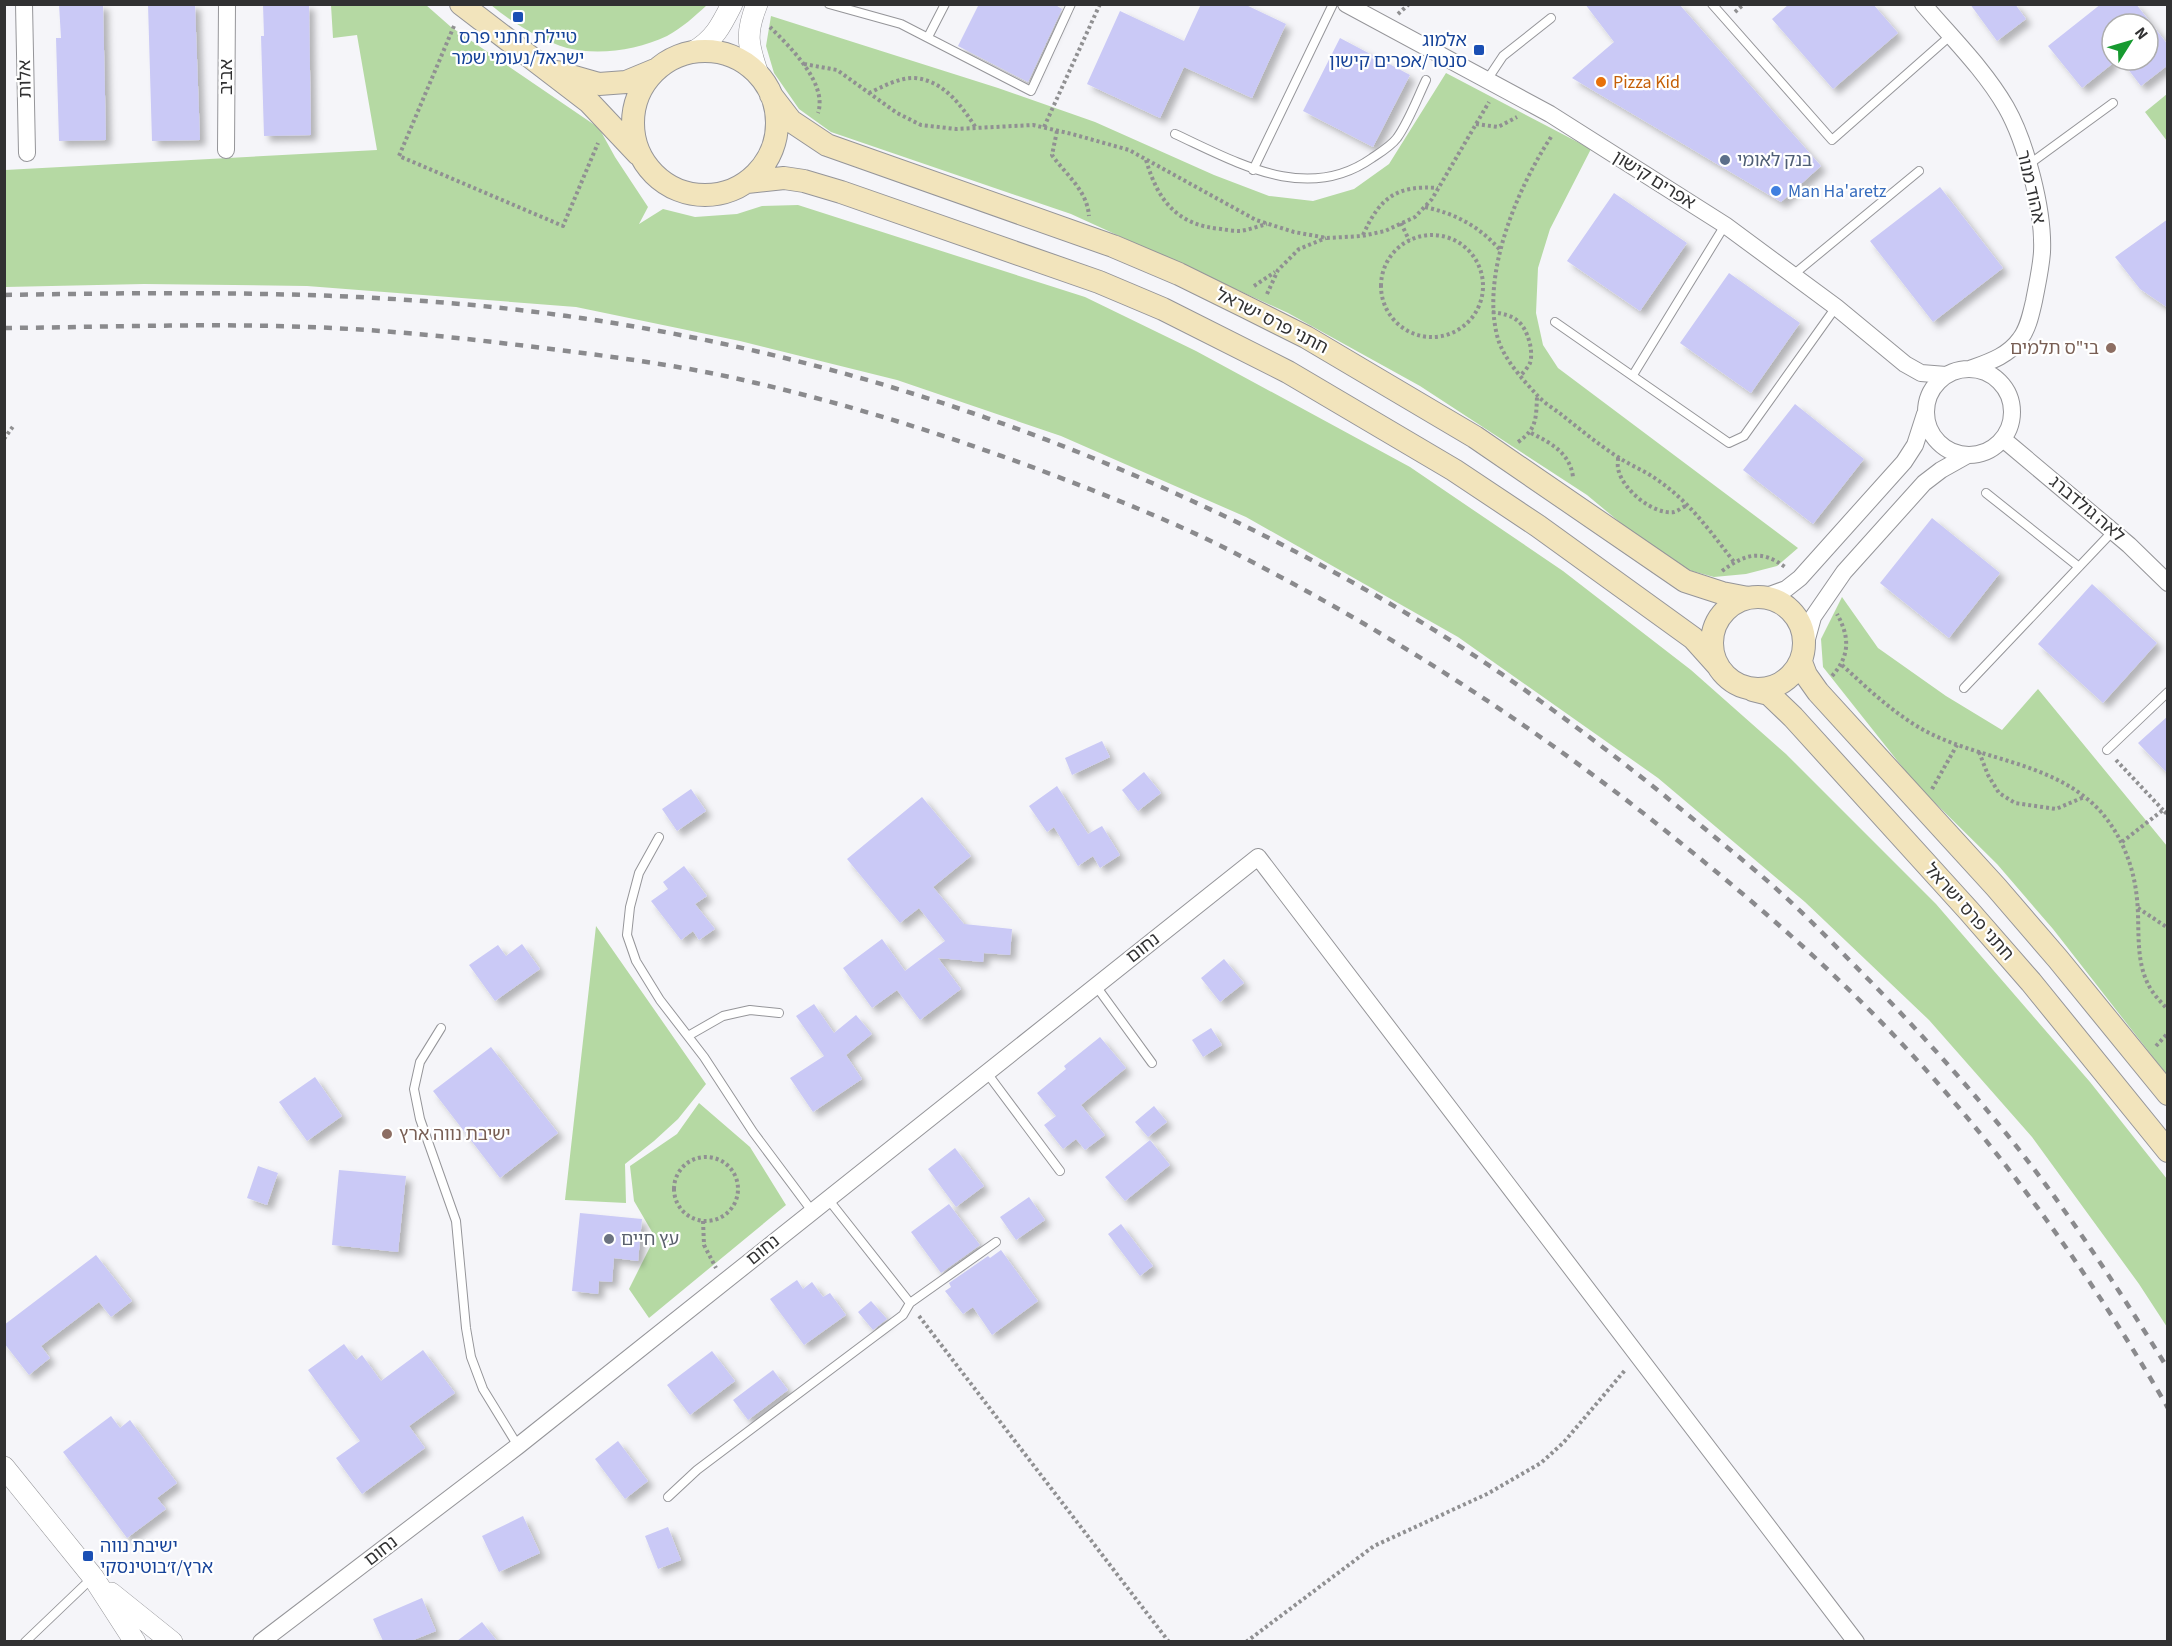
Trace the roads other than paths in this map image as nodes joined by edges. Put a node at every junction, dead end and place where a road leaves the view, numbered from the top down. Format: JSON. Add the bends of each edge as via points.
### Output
{"nodes":[{"id":1,"x":24,"y":4,"type":"edge"},
{"id":2,"x":227,"y":4,"type":"edge"},
{"id":3,"x":732,"y":4,"type":"edge"},
{"id":4,"x":829,"y":4,"type":"edge"},
{"id":5,"x":945,"y":4,"type":"edge"},
{"id":6,"x":1071,"y":4,"type":"edge"},
{"id":7,"x":1333,"y":4,"type":"edge"},
{"id":8,"x":1346,"y":4,"type":"edge"},
{"id":9,"x":1712,"y":4,"type":"edge"},
{"id":10,"x":1923,"y":4,"type":"edge"},
{"id":11,"x":462,"y":5,"type":"edge"},
{"id":12,"x":756,"y":8,"type":"edge"},
{"id":13,"x":1551,"y":18,"type":"dead end"},
{"id":14,"x":1950,"y":36,"type":"junction"},
{"id":15,"x":928,"y":38,"type":"junction"},
{"id":16,"x":517,"y":48,"type":"junction"},
{"id":17,"x":693,"y":52,"type":"junction"},
{"id":18,"x":656,"y":70,"type":"junction"},
{"id":19,"x":758,"y":74,"type":"junction"},
{"id":20,"x":1426,"y":81,"type":"dead end"},
{"id":21,"x":1493,"y":83,"type":"junction"},
{"id":22,"x":771,"y":95,"type":"junction"},
{"id":23,"x":2113,"y":104,"type":"dead end"},
{"id":24,"x":1175,"y":134,"type":"dead end"},
{"id":25,"x":226,"y":150,"type":"dead end"},
{"id":26,"x":27,"y":153,"type":"dead end"},
{"id":27,"x":644,"y":160,"type":"junction"},
{"id":28,"x":2028,"y":165,"type":"junction"},
{"id":29,"x":1253,"y":170,"type":"junction"},
{"id":30,"x":1919,"y":171,"type":"dead end"},
{"id":31,"x":747,"y":182,"type":"junction"},
{"id":32,"x":1725,"y":225,"type":"junction"},
{"id":33,"x":1793,"y":275,"type":"junction"},
{"id":34,"x":1836,"y":307,"type":"junction"},
{"id":35,"x":1555,"y":322,"type":"dead end"},
{"id":36,"x":1970,"y":369,"type":"junction"},
{"id":37,"x":1633,"y":375,"type":"junction"},
{"id":38,"x":1946,"y":375,"type":"junction"},
{"id":39,"x":1925,"y":413,"type":"junction"},
{"id":40,"x":2003,"y":439,"type":"junction"},
{"id":41,"x":1966,"y":456,"type":"junction"},
{"id":42,"x":1986,"y":493,"type":"dead end"},
{"id":43,"x":2113,"y":531,"type":"junction"},
{"id":44,"x":2079,"y":567,"type":"junction"},
{"id":45,"x":2168,"y":583,"type":"edge"},
{"id":46,"x":1756,"y":597,"type":"junction"},
{"id":47,"x":1803,"y":654,"type":"junction"},
{"id":48,"x":1719,"y":667,"type":"junction"},
{"id":49,"x":1964,"y":687,"type":"dead end"},
{"id":50,"x":1753,"y":690,"type":"junction"},
{"id":51,"x":2168,"y":692,"type":"edge"},
{"id":52,"x":2107,"y":750,"type":"road end"},
{"id":53,"x":659,"y":837,"type":"dead end"},
{"id":54,"x":1096,"y":986,"type":"junction"},
{"id":55,"x":779,"y":1013,"type":"dead end"},
{"id":56,"x":441,"y":1028,"type":"dead end"},
{"id":57,"x":688,"y":1036,"type":"junction"},
{"id":58,"x":1152,"y":1063,"type":"dead end"},
{"id":59,"x":987,"y":1073,"type":"junction"},
{"id":60,"x":2168,"y":1094,"type":"edge"},
{"id":61,"x":2168,"y":1151,"type":"edge"},
{"id":62,"x":1060,"y":1171,"type":"dead end"},
{"id":63,"x":828,"y":1199,"type":"junction"},
{"id":64,"x":812,"y":1211,"type":"junction"},
{"id":65,"x":996,"y":1242,"type":"dead end"},
{"id":66,"x":910,"y":1303,"type":"junction"},
{"id":67,"x":518,"y":1446,"type":"junction"},
{"id":68,"x":4,"y":1467,"type":"edge"},
{"id":69,"x":669,"y":1497,"type":"dead end"},
{"id":70,"x":93,"y":1577,"type":"junction"},
{"id":71,"x":25,"y":1641,"type":"edge"},
{"id":72,"x":135,"y":1641,"type":"edge"},
{"id":73,"x":171,"y":1641,"type":"edge"},
{"id":74,"x":263,"y":1641,"type":"edge"},
{"id":75,"x":1856,"y":1641,"type":"edge"}],
"edges":[{"from":1,"to":26,"type":"street","name":"אלות"},
{"from":2,"to":25,"type":"street","name":"אביב"},
{"from":3,"to":17,"type":"street","via":[[707,44]]},
{"from":4,"to":15,"type":"lane","via":[[901,24]]},
{"from":5,"to":15,"type":"lane"},
{"from":6,"to":15,"type":"lane","via":[[1031,91]]},
{"from":7,"to":29,"type":"lane"},
{"from":8,"to":21,"type":"street","name":"אפרים קישון"},
{"from":9,"to":14,"type":"lane","via":[[1832,140]]},
{"from":10,"to":14,"type":"street","name":"אהוד מנור"},
{"from":11,"to":16,"type":"main road"},
{"from":12,"to":19,"type":"street","via":[[748,45]]},
{"from":13,"to":21,"type":"lane","via":[[1503,56]]},
{"from":14,"to":28,"type":"street","name":"אהוד מנור","via":[[2006,108]]},
{"from":16,"to":18,"type":"main road","via":[[546,68],[599,84],[626,82]]},
{"from":16,"to":27,"type":"main road","via":[[588,102]]},
{"from":17,"to":18,"type":"main road","via":[[673,58]]},
{"from":17,"to":19,"type":"main road","via":[[717,52],[739,59]]},
{"from":18,"to":27,"type":"main road","via":[[642,87],[634,108],[633,131]]},
{"from":19,"to":22,"type":"main road"},
{"from":20,"to":29,"type":"lane","via":[[1396,138],[1362,166],[1334,176],[1297,180]]},
{"from":21,"to":32,"type":"street","name":"אפרים קישון","via":[[1562,121]]},
{"from":22,"to":31,"type":"main road","via":[[777,114],[771,153]]},
{"from":22,"to":46,"type":"main road","name":"חתני פרס ישראל","via":[[791,121],[828,145],[1087,236],[1179,274],[1270,319],[1389,385],[1500,454],[1685,581],[1722,593]]},
{"from":23,"to":28,"type":"lane"},
{"from":24,"to":29,"type":"lane"},
{"from":27,"to":31,"type":"main road","via":[[668,185],[687,193],[728,192]]},
{"from":28,"to":36,"type":"street","name":"אהוד מנור","via":[[2040,220],[2042,251],[2030,317],[2022,338],[2009,351]]},
{"from":30,"to":33,"type":"lane"},
{"from":31,"to":48,"type":"main road","name":"חתני פרס ישראל","via":[[784,178],[840,192],[1099,282],[1229,341],[1298,377],[1464,476],[1693,638]]},
{"from":32,"to":33,"type":"street","name":"אפרים קישון"},
{"from":32,"to":37,"type":"lane"},
{"from":33,"to":34,"type":"street","name":"אפרים קישון"},
{"from":34,"to":37,"type":"lane","via":[[1744,436],[1730,443]]},
{"from":34,"to":38,"type":"street","name":"אפרים קישון","via":[[1905,364],[1922,373]]},
{"from":35,"to":37,"type":"lane"},
{"from":36,"to":38,"type":"street"},
{"from":36,"to":40,"type":"street","via":[[1984,371],[2005,388],[2012,414]]},
{"from":38,"to":39,"type":"street","via":[[1927,398]]},
{"from":39,"to":41,"type":"street","via":[[1927,426],[1942,447]]},
{"from":39,"to":46,"type":"street","via":[[1915,445],[1904,462],[1800,578],[1786,589]]},
{"from":40,"to":41,"type":"street","via":[[1980,454]]},
{"from":40,"to":43,"type":"street","name":"לאה גולדברג"},
{"from":41,"to":47,"type":"street","via":[[1924,483],[1844,572],[1814,617]]},
{"from":42,"to":44,"type":"lane"},
{"from":43,"to":44,"type":"lane"},
{"from":43,"to":45,"type":"street","name":"לאה גולדברג"},
{"from":44,"to":49,"type":"lane"},
{"from":46,"to":47,"type":"main road","via":[[1778,601],[1789,608],[1804,632]]},
{"from":46,"to":48,"type":"main road","via":[[1734,603],[1716,625],[1713,654]]},
{"from":47,"to":50,"type":"main road","via":[[1793,674],[1782,684]]},
{"from":47,"to":60,"type":"main road","name":"חתני פרס ישראל","via":[[1806,675],[1818,692],[2058,959]]},
{"from":48,"to":50,"type":"main road","via":[[1734,682]]},
{"from":50,"to":61,"type":"main road","name":"חתני פרס ישראל","via":[[1768,694],[1793,717],[1969,911]]},
{"from":51,"to":52,"type":"lane"},
{"from":53,"to":57,"type":"lane","via":[[639,873],[627,935],[636,961]]},
{"from":54,"to":58,"type":"lane"},
{"from":54,"to":59,"type":"street","name":"נחום"},
{"from":54,"to":75,"type":"street","name":"נחום","via":[[1258,857]]},
{"from":55,"to":57,"type":"lane","via":[[750,1010],[723,1016]]},
{"from":56,"to":67,"type":"lane","via":[[420,1062],[414,1089],[420,1119],[456,1221],[471,1357],[483,1389]]},
{"from":57,"to":64,"type":"lane"},
{"from":59,"to":62,"type":"lane"},
{"from":59,"to":63,"type":"street","name":"נחום"},
{"from":63,"to":64,"type":"street","name":"נחום"},
{"from":63,"to":66,"type":"lane"},
{"from":64,"to":67,"type":"street","name":"נחום"},
{"from":65,"to":66,"type":"lane"},
{"from":66,"to":69,"type":"lane","via":[[903,1315],[697,1470]]},
{"from":67,"to":74,"type":"street","name":"נחום"},
{"from":68,"to":70,"type":"street"},
{"from":70,"to":71,"type":"lane"},
{"from":70,"to":72,"type":"street"},
{"from":70,"to":73,"type":"street"}]}
